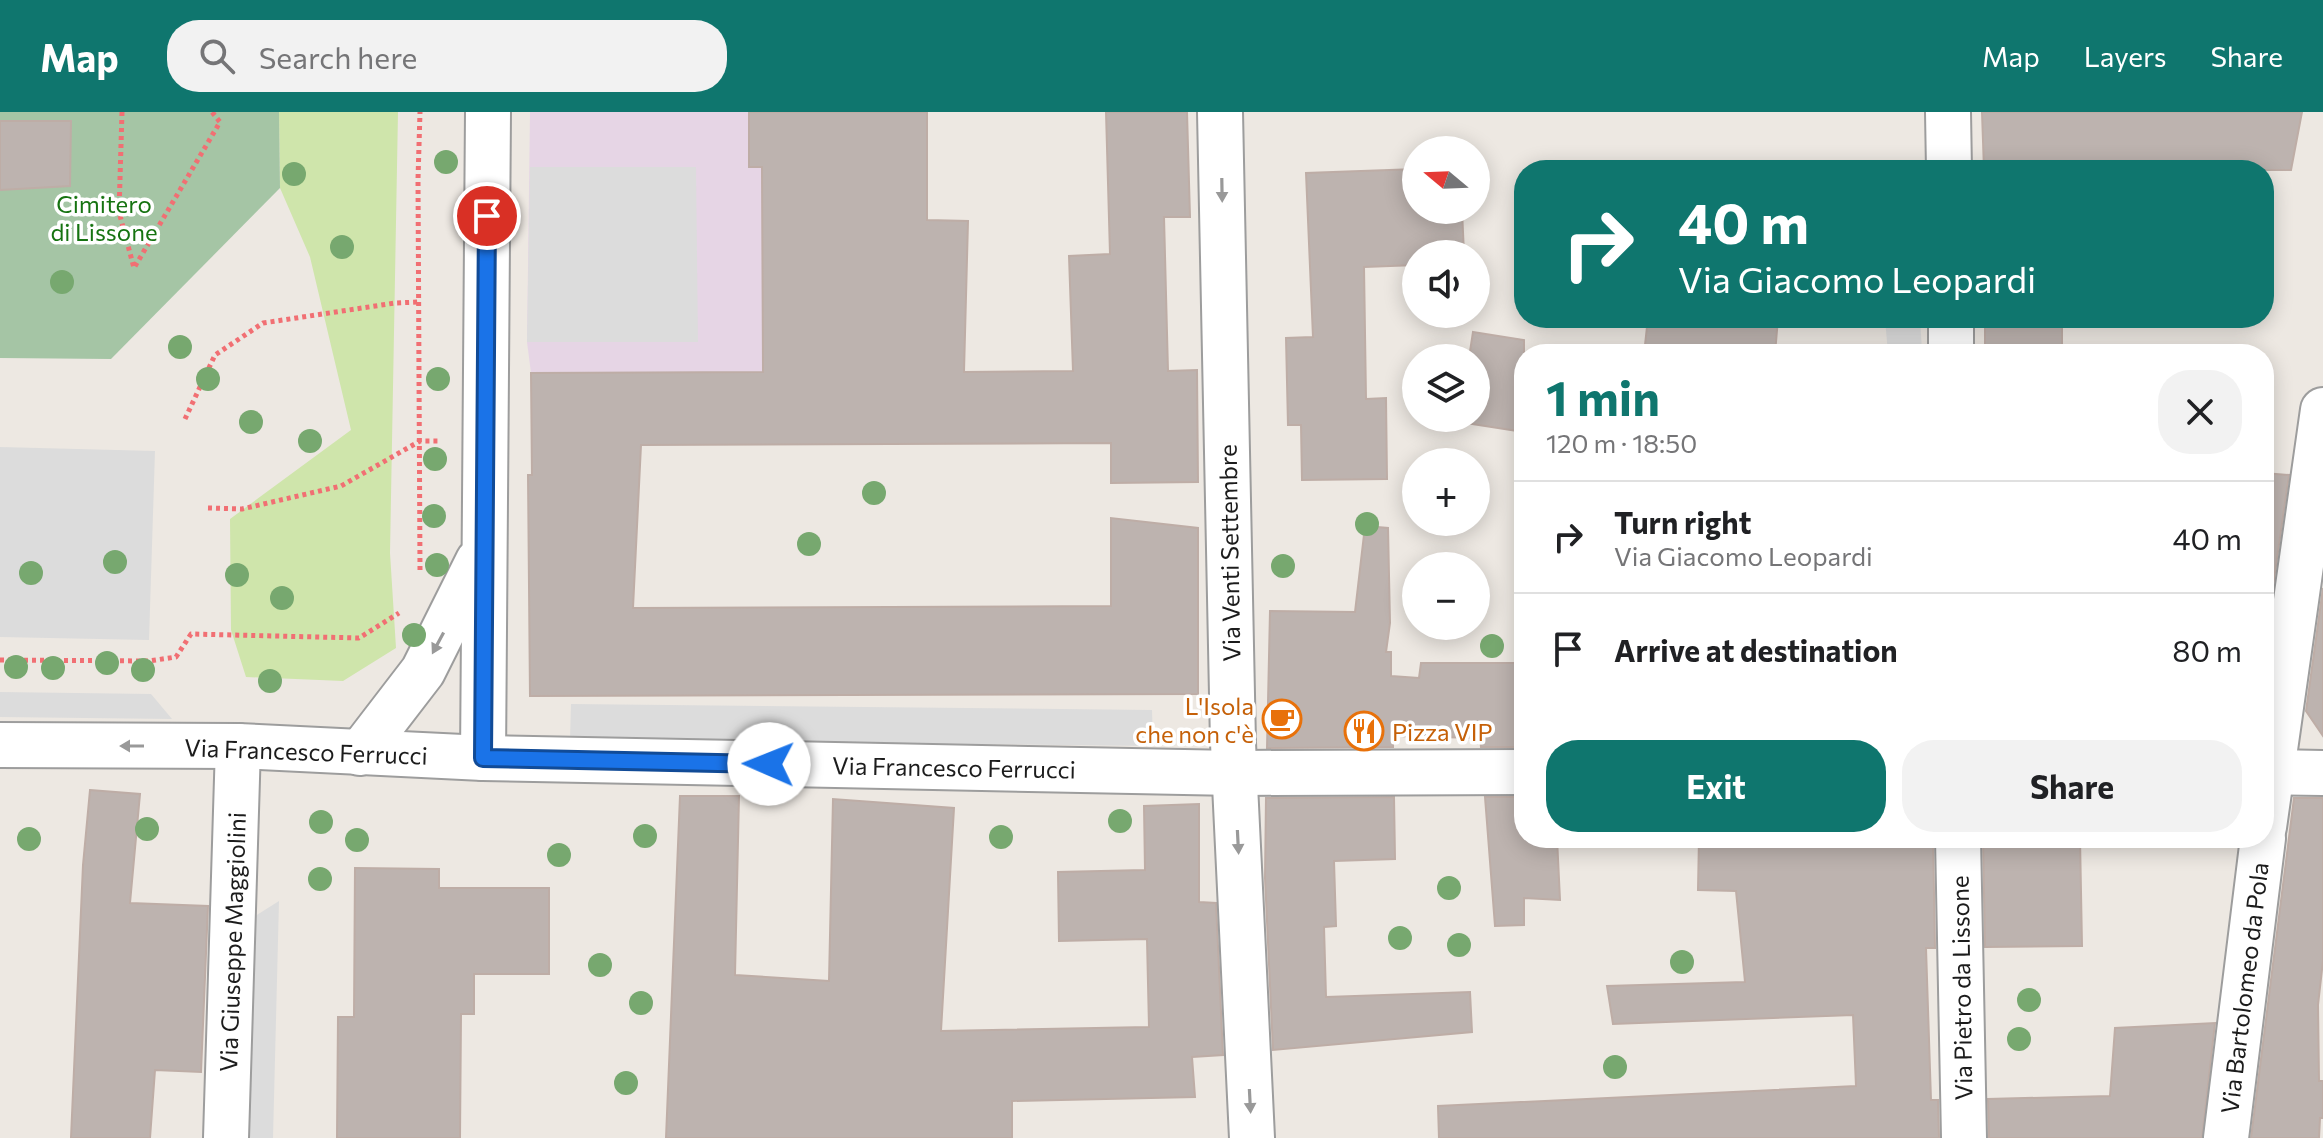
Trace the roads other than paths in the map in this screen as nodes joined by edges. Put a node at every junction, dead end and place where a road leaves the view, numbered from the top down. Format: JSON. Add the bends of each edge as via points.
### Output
{"nodes":[{"id":1,"x":488,"y":112,"type":"edge"},
{"id":2,"x":1220,"y":112,"type":"edge"},
{"id":3,"x":1948,"y":112,"type":"edge"},
{"id":4,"x":1949,"y":160,"type":"edge"},
{"id":5,"x":2323,"y":410,"type":"edge"},
{"id":6,"x":485,"y":548,"type":"junction"},
{"id":7,"x":2274,"y":727,"type":"edge"},
{"id":8,"x":0,"y":745,"type":"edge"},
{"id":9,"x":238,"y":746,"type":"junction"},
{"id":10,"x":360,"y":753,"type":"junction"},
{"id":11,"x":483,"y":758,"type":"junction"},
{"id":12,"x":1514,"y":772,"type":"edge"},
{"id":13,"x":2274,"y":772,"type":"edge"},
{"id":14,"x":1235,"y":773,"type":"junction"},
{"id":15,"x":2323,"y":773,"type":"edge"},
{"id":16,"x":1958,"y":848,"type":"edge"},
{"id":17,"x":2262,"y":848,"type":"edge"},
{"id":18,"x":226,"y":1138,"type":"edge"},
{"id":19,"x":1252,"y":1138,"type":"edge"},
{"id":20,"x":1964,"y":1138,"type":"edge"},
{"id":21,"x":2226,"y":1138,"type":"edge"}],
"edges":[{"from":1,"to":6,"type":"street"},
{"from":2,"to":14,"type":"street","name":"Via Venti Settembre","one_way":true},
{"from":3,"to":4,"type":"street"},
{"from":5,"to":7,"type":"street","name":"Via Bartolomeo da Pola"},
{"from":6,"to":10,"type":"street","one_way":true,"via":[[423,671]]},
{"from":6,"to":11,"type":"street"},
{"from":9,"to":8,"type":"street","name":"Via Francesco Ferrucci","one_way":true},
{"from":9,"to":10,"type":"street","name":"Via Francesco Ferrucci"},
{"from":9,"to":18,"type":"street","name":"Via Giuseppe Maggiolini"},
{"from":10,"to":11,"type":"street","name":"Via Francesco Ferrucci"},
{"from":11,"to":14,"type":"street","name":"Via Francesco Ferrucci"},
{"from":12,"to":14,"type":"street","name":"Via Francesco Ferrucci"},
{"from":13,"to":15,"type":"street"},
{"from":14,"to":19,"type":"street","name":"Via Venti Settembre","one_way":true},
{"from":16,"to":20,"type":"street","name":"Via Pietro da Lissone"},
{"from":17,"to":21,"type":"street","name":"Via Bartolomeo da Pola"}]}
